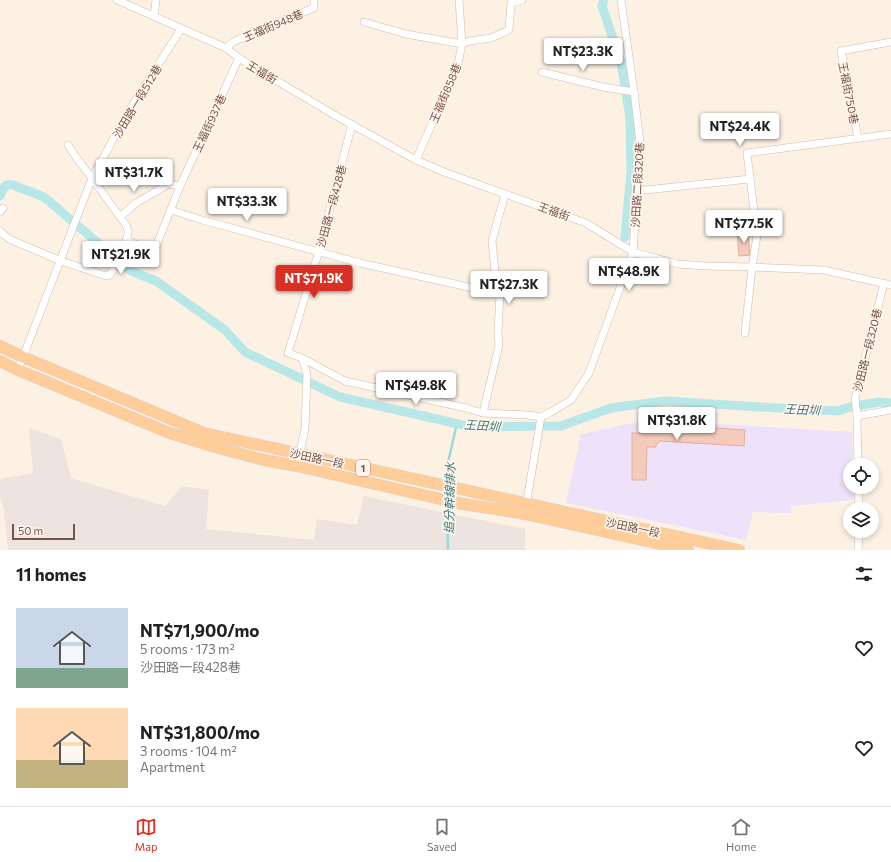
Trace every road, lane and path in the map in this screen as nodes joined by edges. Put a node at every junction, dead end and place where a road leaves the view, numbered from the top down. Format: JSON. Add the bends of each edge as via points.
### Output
{"nodes":[{"id":1,"x":117,"y":0,"type":"edge"},
{"id":2,"x":156,"y":0,"type":"edge"},
{"id":3,"x":314,"y":0,"type":"edge"},
{"id":4,"x":459,"y":0,"type":"edge"},
{"id":5,"x":522,"y":0,"type":"edge"},
{"id":6,"x":621,"y":0,"type":"edge"},
{"id":7,"x":154,"y":16,"type":"junction"},
{"id":8,"x":364,"y":22,"type":"dead end"},
{"id":9,"x":181,"y":28,"type":"junction"},
{"id":10,"x":891,"y":42,"type":"edge"},
{"id":11,"x":462,"y":44,"type":"junction"},
{"id":12,"x":226,"y":48,"type":"junction"},
{"id":13,"x":239,"y":58,"type":"junction"},
{"id":14,"x":542,"y":72,"type":"dead end"},
{"id":15,"x":634,"y":92,"type":"junction"},
{"id":16,"x":352,"y":124,"type":"junction"},
{"id":17,"x":891,"y":134,"type":"edge"},
{"id":18,"x":858,"y":138,"type":"junction"},
{"id":19,"x":68,"y":145,"type":"dead end"},
{"id":20,"x":416,"y":160,"type":"junction"},
{"id":21,"x":92,"y":178,"type":"junction"},
{"id":22,"x":750,"y":179,"type":"junction"},
{"id":23,"x":180,"y":186,"type":"junction"},
{"id":24,"x":636,"y":191,"type":"junction"},
{"id":25,"x":505,"y":194,"type":"junction"},
{"id":26,"x":171,"y":210,"type":"junction"},
{"id":27,"x":120,"y":217,"type":"junction"},
{"id":28,"x":0,"y":231,"type":"edge"},
{"id":29,"x":126,"y":240,"type":"junction"},
{"id":30,"x":319,"y":251,"type":"junction"},
{"id":31,"x":633,"y":252,"type":"junction"},
{"id":32,"x":60,"y":261,"type":"junction"},
{"id":33,"x":752,"y":267,"type":"junction"},
{"id":34,"x":888,"y":284,"type":"edge"},
{"id":35,"x":500,"y":294,"type":"junction"},
{"id":36,"x":745,"y":333,"type":"dead end"},
{"id":37,"x":0,"y":346,"type":"edge"},
{"id":38,"x":23,"y":357,"type":"junction"},
{"id":39,"x":302,"y":358,"type":"junction"},
{"id":40,"x":0,"y":360,"type":"edge"},
{"id":41,"x":18,"y":370,"type":"junction"},
{"id":42,"x":891,"y":410,"type":"edge"},
{"id":43,"x":483,"y":413,"type":"junction"},
{"id":44,"x":858,"y":416,"type":"junction"},
{"id":45,"x":541,"y":417,"type":"junction"},
{"id":46,"x":299,"y":454,"type":"junction"},
{"id":47,"x":858,"y":458,"type":"edge"},
{"id":48,"x":297,"y":466,"type":"junction"},
{"id":49,"x":526,"y":509,"type":"junction"},
{"id":50,"x":859,"y":538,"type":"edge"},
{"id":51,"x":694,"y":545,"type":"edge"},
{"id":52,"x":688,"y":550,"type":"edge"},
{"id":53,"x":740,"y":550,"type":"edge"},
{"id":54,"x":858,"y":550,"type":"edge"}],
"edges":[{"from":1,"to":7,"type":"street"},
{"from":2,"to":7,"type":"street"},
{"from":3,"to":12,"type":"street","name":"王福街948巷","via":[[314,8],[233,42]]},
{"from":4,"to":11,"type":"street","name":"王福街858巷"},
{"from":5,"to":11,"type":"street","via":[[511,3],[509,30],[491,38]]},
{"from":6,"to":15,"type":"street","name":"沙田路二段320巷"},
{"from":7,"to":9,"type":"street"},
{"from":8,"to":11,"type":"street","via":[[406,34]]},
{"from":9,"to":12,"type":"street"},
{"from":9,"to":21,"type":"street","name":"沙田路一段512巷","via":[[130,109]]},
{"from":10,"to":18,"type":"street","name":"王福街750巷","via":[[841,51]]},
{"from":11,"to":20,"type":"street","name":"王福街858巷","via":[[458,64]]},
{"from":12,"to":13,"type":"street"},
{"from":13,"to":16,"type":"street","name":"王福街"},
{"from":13,"to":23,"type":"street","name":"王福街937巷"},
{"from":14,"to":15,"type":"street"},
{"from":15,"to":24,"type":"street","name":"沙田路二段320巷","via":[[640,142]]},
{"from":16,"to":20,"type":"street","name":"王福街"},
{"from":16,"to":30,"type":"street","name":"沙田路一段428巷"},
{"from":17,"to":18,"type":"street","name":"王福街750巷"},
{"from":18,"to":22,"type":"street","name":"王福街750巷","via":[[747,152]]},
{"from":19,"to":21,"type":"street"},
{"from":20,"to":25,"type":"street","name":"王福街"},
{"from":21,"to":27,"type":"street"},
{"from":21,"to":32,"type":"street","name":"沙田路一段512巷"},
{"from":22,"to":24,"type":"street"},
{"from":22,"to":33,"type":"street","name":"王福街750巷","via":[[757,236]]},
{"from":23,"to":26,"type":"street","name":"王福街937巷"},
{"from":23,"to":27,"type":"street","via":[[165,186],[136,203]]},
{"from":24,"to":31,"type":"street","name":"沙田路二段320巷"},
{"from":25,"to":31,"type":"street","name":"王福街","via":[[586,223]]},
{"from":25,"to":35,"type":"street","via":[[492,241],[494,271]]},
{"from":26,"to":29,"type":"street","name":"王福街937巷","via":[[155,249]]},
{"from":26,"to":30,"type":"street"},
{"from":27,"to":29,"type":"street","via":[[127,228]]},
{"from":28,"to":32,"type":"street","via":[[9,239]]},
{"from":29,"to":32,"type":"street","via":[[110,275],[106,276]]},
{"from":30,"to":35,"type":"street","via":[[360,263]]},
{"from":30,"to":39,"type":"street","name":"沙田路一段428巷","via":[[288,353]]},
{"from":31,"to":33,"type":"street","name":"王福街","via":[[677,264]]},
{"from":31,"to":45,"type":"street","via":[[589,373],[571,400]]},
{"from":32,"to":38,"type":"street","name":"沙田路一段512巷"},
{"from":33,"to":34,"type":"street","name":"王福街","via":[[824,270]]},
{"from":33,"to":36,"type":"street","name":"王福街750巷"},
{"from":34,"to":44,"type":"street","name":"沙田路一段320巷","via":[[855,398]]},
{"from":35,"to":43,"type":"street","via":[[499,345]]},
{"from":37,"to":38,"type":"main road","name":"沙田路一段","number":"1"},
{"from":38,"to":41,"type":"street","name":"沙田路一段512巷"},
{"from":38,"to":46,"type":"main road","name":"沙田路一段","number":"1","via":[[204,433]]},
{"from":39,"to":43,"type":"street","via":[[345,381]]},
{"from":39,"to":46,"type":"street","via":[[307,374],[305,429]]},
{"from":40,"to":41,"type":"main road","name":"沙田路一段","number":"1"},
{"from":41,"to":48,"type":"main road","name":"沙田路一段","number":"1","via":[[167,432],[264,460]]},
{"from":42,"to":44,"type":"street"},
{"from":43,"to":45,"type":"street"},
{"from":44,"to":47,"type":"street","name":"沙田路一段320巷"},
{"from":45,"to":49,"type":"street"},
{"from":46,"to":48,"type":"street"},
{"from":46,"to":49,"type":"main road","name":"沙田路一段","number":"1","via":[[466,490]]},
{"from":48,"to":49,"type":"main road","name":"沙田路一段","number":"1","via":[[458,503]]},
{"from":49,"to":51,"type":"main road","name":"沙田路一段","number":"1"},
{"from":49,"to":52,"type":"main road","name":"沙田路一段","number":"1"},
{"from":50,"to":54,"type":"street"},
{"from":51,"to":53,"type":"main road","name":"沙田路一段","number":"1"}]}
